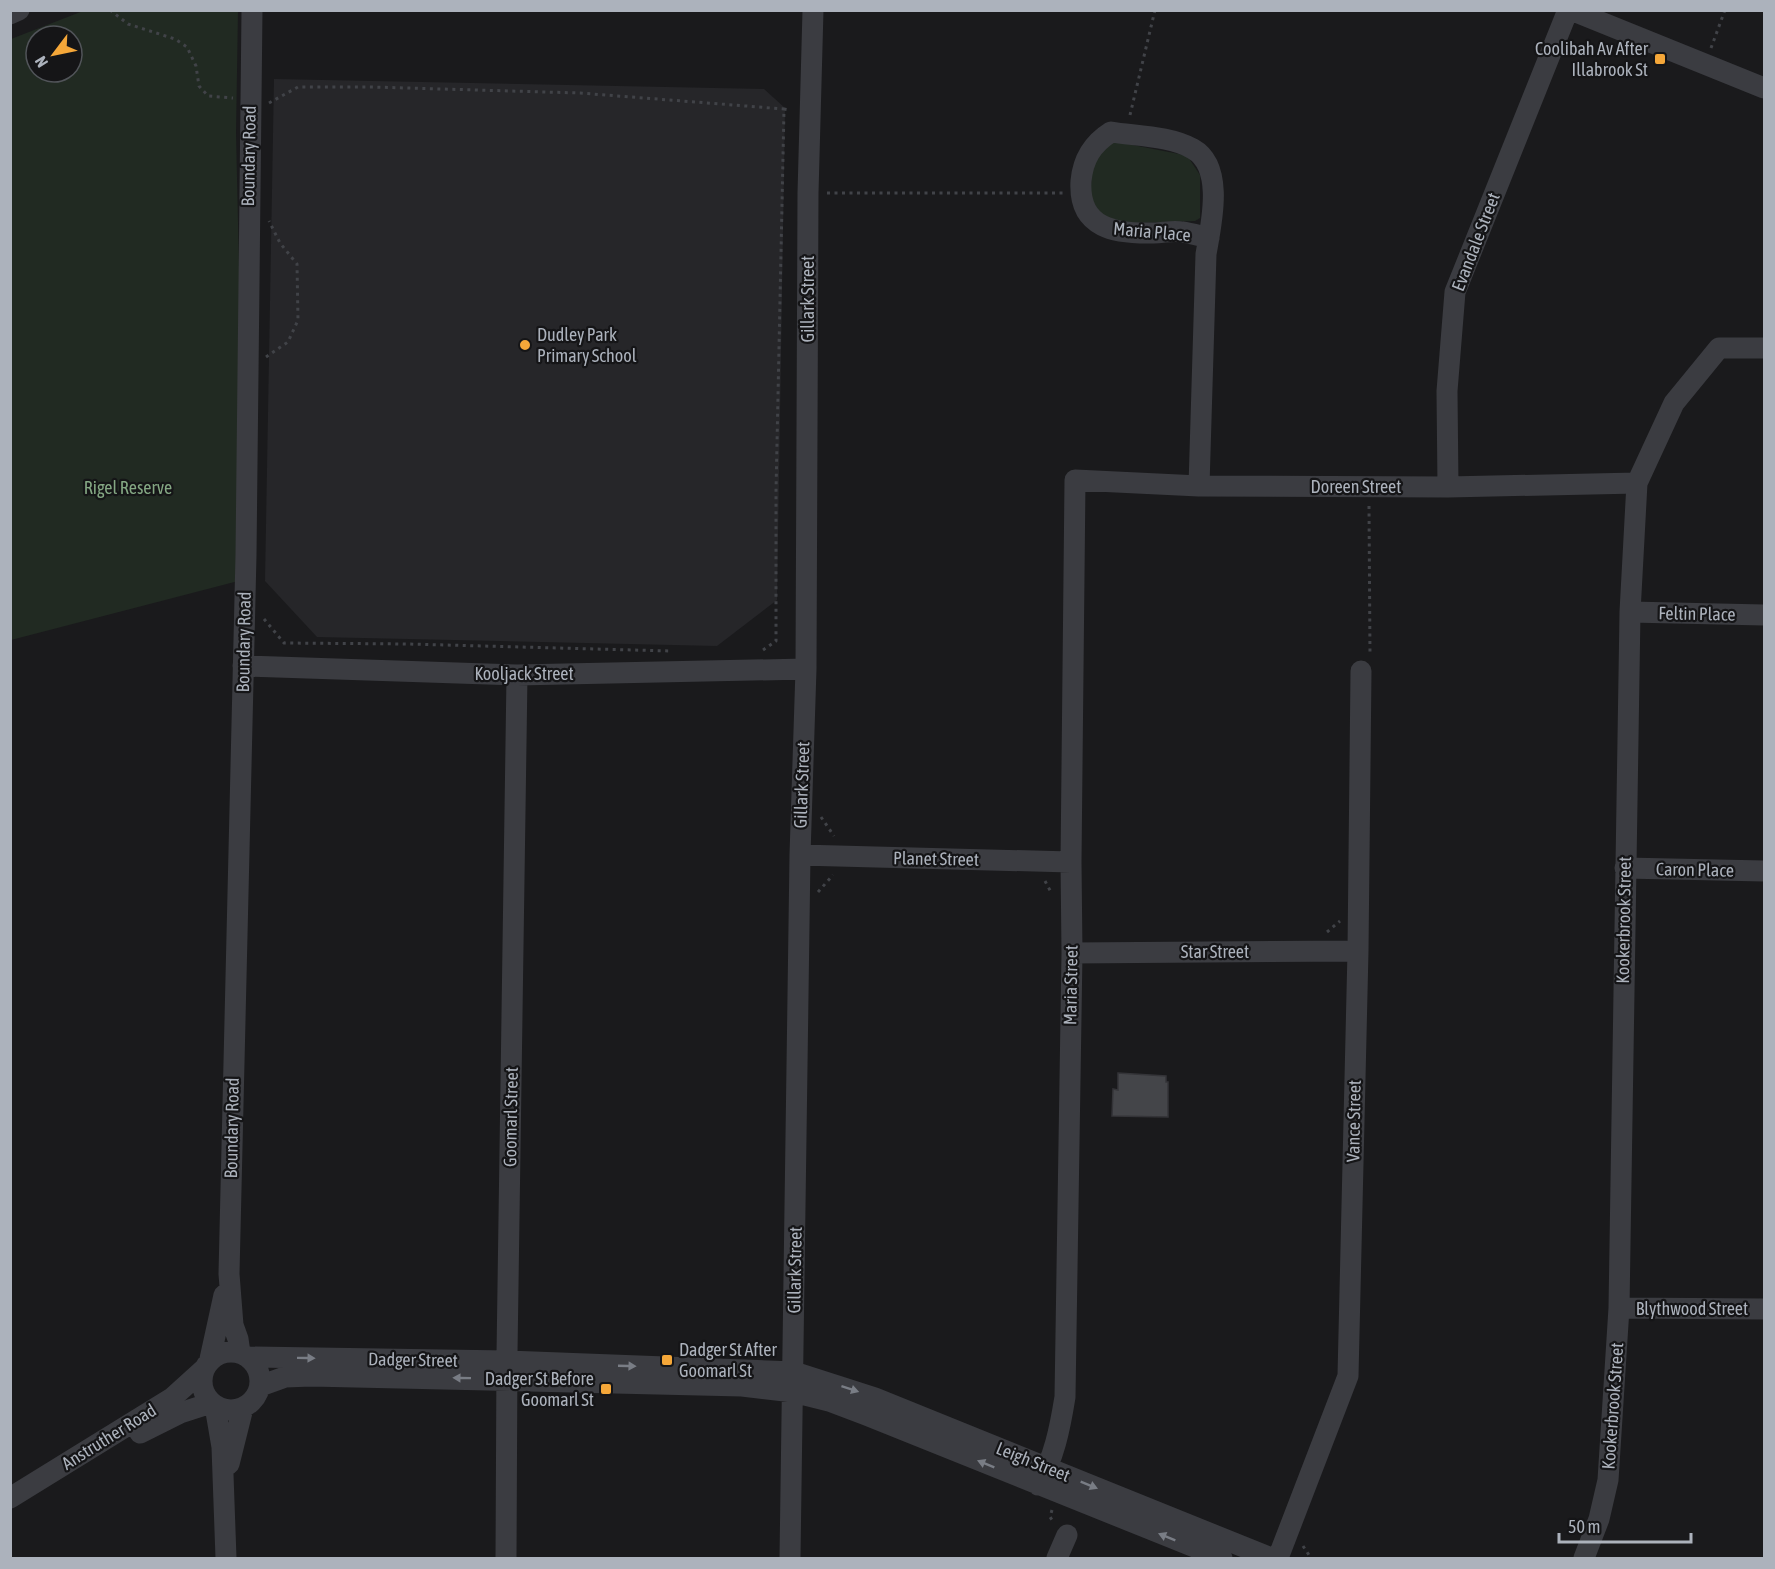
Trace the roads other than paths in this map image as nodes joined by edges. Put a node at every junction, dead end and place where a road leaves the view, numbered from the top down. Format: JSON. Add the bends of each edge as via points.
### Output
{"nodes":[{"id":1,"x":18,"y":10,"type":"edge"},
{"id":2,"x":252,"y":10,"type":"edge"},
{"id":3,"x":813,"y":10,"type":"edge"},
{"id":4,"x":1570,"y":10,"type":"edge"},
{"id":5,"x":10,"y":14,"type":"edge"},
{"id":6,"x":1764,"y":88,"type":"edge"},
{"id":7,"x":1209,"y":238,"type":"junction"},
{"id":8,"x":1764,"y":348,"type":"edge"},
{"id":9,"x":1075,"y":480,"type":"joint"},
{"id":10,"x":1637,"y":483,"type":"junction"},
{"id":11,"x":1199,"y":486,"type":"junction"},
{"id":12,"x":1448,"y":487,"type":"junction"},
{"id":13,"x":1630,"y":612,"type":"junction"},
{"id":14,"x":1764,"y":615,"type":"edge"},
{"id":15,"x":243,"y":666,"type":"junction"},
{"id":16,"x":806,"y":669,"type":"junction"},
{"id":17,"x":1361,"y":670,"type":"road end"},
{"id":18,"x":518,"y":675,"type":"junction"},
{"id":19,"x":800,"y":855,"type":"junction"},
{"id":20,"x":1071,"y":862,"type":"junction"},
{"id":21,"x":1625,"y":868,"type":"junction"},
{"id":22,"x":1764,"y":871,"type":"edge"},
{"id":23,"x":1358,"y":951,"type":"junction"},
{"id":24,"x":1072,"y":953,"type":"junction"},
{"id":25,"x":229,"y":1274,"type":"junction"},
{"id":26,"x":1619,"y":1308,"type":"junction"},
{"id":27,"x":1764,"y":1309,"type":"edge"},
{"id":28,"x":244,"y":1355,"type":"junction"},
{"id":29,"x":207,"y":1364,"type":"junction"},
{"id":30,"x":507,"y":1370,"type":"junction"},
{"id":31,"x":794,"y":1382,"type":"junction"},
{"id":32,"x":260,"y":1386,"type":"junction"},
{"id":33,"x":213,"y":1404,"type":"junction"},
{"id":34,"x":243,"y":1408,"type":"junction"},
{"id":35,"x":1043,"y":1477,"type":"junction"},
{"id":36,"x":224,"y":1489,"type":"junction"},
{"id":37,"x":10,"y":1498,"type":"edge"},
{"id":38,"x":10,"y":1512,"type":"edge"},
{"id":39,"x":1066,"y":1535,"type":"dead end"},
{"id":40,"x":226,"y":1558,"type":"edge"},
{"id":41,"x":506,"y":1558,"type":"edge"},
{"id":42,"x":790,"y":1558,"type":"edge"},
{"id":43,"x":1057,"y":1558,"type":"edge"},
{"id":44,"x":1221,"y":1558,"type":"edge"},
{"id":45,"x":1271,"y":1558,"type":"edge"},
{"id":46,"x":1278,"y":1558,"type":"edge"},
{"id":47,"x":1584,"y":1558,"type":"edge"}],
"edges":[{"from":1,"to":5,"type":"street"},
{"from":2,"to":15,"type":"street","name":"Boundary Road","via":[[259,106]]},
{"from":3,"to":16,"type":"street","name":"Gillark Street","via":[[808,193]]},
{"from":4,"to":6,"type":"street"},
{"from":4,"to":12,"type":"street","name":"Evandale Street","via":[[1455,292],[1447,391]]},
{"from":7,"to":7,"type":"street","name":"Maria Place","via":[[1214,201],[1212,177],[1194,149],[1159,138],[1111,132],[1094,145],[1082,168],[1080,192],[1091,218],[1106,229],[1121,232],[1181,231]]},
{"from":7,"to":11,"type":"street","name":"Maria Place"},
{"from":8,"to":10,"type":"street","name":"Kookerbrook Street","via":[[1719,348],[1674,403]]},
{"from":9,"to":11,"type":"street","name":"Doreen Street"},
{"from":9,"to":20,"type":"street","name":"Maria Street"},
{"from":10,"to":12,"type":"street","name":"Doreen Street"},
{"from":10,"to":13,"type":"street","name":"Kookerbrook Street"},
{"from":11,"to":12,"type":"street","name":"Doreen Street"},
{"from":13,"to":14,"type":"street","name":"Feltin Place"},
{"from":13,"to":21,"type":"street","name":"Kookerbrook Street"},
{"from":15,"to":18,"type":"street","name":"Kooljack Street"},
{"from":15,"to":25,"type":"street","name":"Boundary Road"},
{"from":16,"to":18,"type":"street","name":"Kooljack Street"},
{"from":16,"to":19,"type":"street","name":"Gillark Street"},
{"from":17,"to":23,"type":"street","name":"Vance Street"},
{"from":18,"to":30,"type":"street","name":"Goomarl Street"},
{"from":19,"to":20,"type":"street","name":"Planet Street"},
{"from":19,"to":31,"type":"street","name":"Gillark Street"},
{"from":20,"to":24,"type":"street","name":"Maria Street"},
{"from":21,"to":22,"type":"street","name":"Caron Place"},
{"from":21,"to":26,"type":"street","name":"Kookerbrook Street"},
{"from":23,"to":24,"type":"street","name":"Star Street"},
{"from":23,"to":46,"type":"street","name":"Vance Street","via":[[1348,1376]]},
{"from":24,"to":35,"type":"street","name":"Maria Street","via":[[1065,1397]]},
{"from":25,"to":28,"type":"street","name":"Boundary Road","via":[[233,1325]]},
{"from":25,"to":29,"type":"street","name":"Boundary Road"},
{"from":26,"to":27,"type":"street","name":"Blythwood Street"},
{"from":26,"to":47,"type":"street","name":"Kookerbrook Street","via":[[1608,1480]]},
{"from":28,"to":29,"type":"street","via":[[224,1352]]},
{"from":28,"to":30,"type":"street","name":"Dadger Street","one_way":true},
{"from":28,"to":32,"type":"street","via":[[258,1370]]},
{"from":29,"to":33,"type":"street","via":[[202,1387]]},
{"from":29,"to":37,"type":"street","name":"Anstruther Road","via":[[172,1398]]},
{"from":30,"to":31,"type":"street","name":"Dadger Street"},
{"from":30,"to":32,"type":"street","name":"Dadger Street","one_way":true,"via":[[285,1377]]},
{"from":30,"to":41,"type":"street","name":"Goomarl Street"},
{"from":31,"to":35,"type":"street","name":"Leigh Street","via":[[875,1398]]},
{"from":31,"to":42,"type":"street","name":"Gillark Street"},
{"from":32,"to":34,"type":"street","via":[[257,1395]]},
{"from":33,"to":34,"type":"street","via":[[234,1410]]},
{"from":33,"to":36,"type":"street","via":[[222,1447]]},
{"from":33,"to":38,"type":"street","name":"Anstruther Road","via":[[149,1427]]},
{"from":34,"to":36,"type":"street"},
{"from":44,"to":35,"type":"street","name":"Leigh Street","one_way":true},
{"from":35,"to":45,"type":"street","name":"Leigh Street","one_way":true},
{"from":36,"to":40,"type":"street"},
{"from":39,"to":43,"type":"street"}]}
